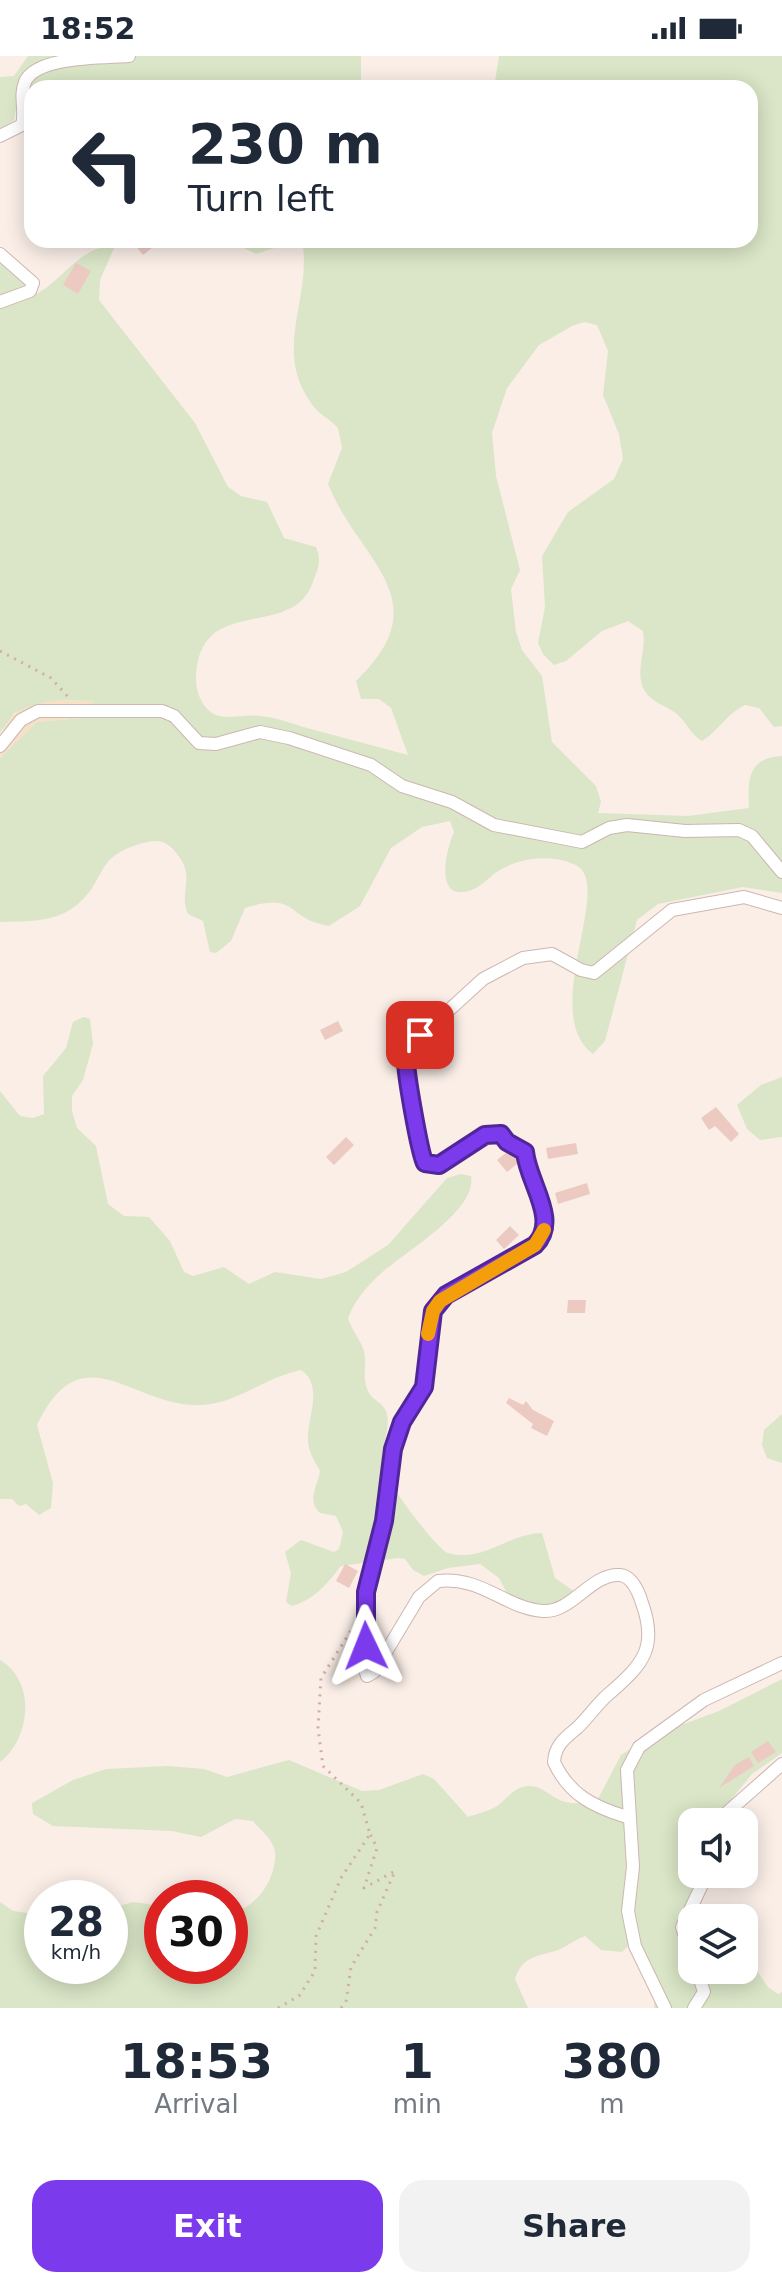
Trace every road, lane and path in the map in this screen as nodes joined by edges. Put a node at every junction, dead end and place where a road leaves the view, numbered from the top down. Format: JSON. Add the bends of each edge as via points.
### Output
{"nodes":[{"id":1,"x":129,"y":56,"type":"edge"},
{"id":2,"x":27,"y":80,"type":"edge"},
{"id":3,"x":24,"y":85,"type":"edge"},
{"id":4,"x":0,"y":136,"type":"edge"},
{"id":5,"x":0,"y":254,"type":"edge"},
{"id":6,"x":0,"y":302,"type":"edge"},
{"id":7,"x":0,"y":651,"type":"edge"},
{"id":8,"x":80,"y":710,"type":"junction"},
{"id":9,"x":0,"y":746,"type":"edge"},
{"id":10,"x":782,"y":872,"type":"edge"},
{"id":11,"x":782,"y":908,"type":"edge"},
{"id":12,"x":366,"y":1616,"type":"junction"},
{"id":13,"x":782,"y":1663,"type":"edge"},
{"id":14,"x":782,"y":1764,"type":"edge"},
{"id":15,"x":732,"y":1808,"type":"edge"},
{"id":16,"x":627,"y":1817,"type":"junction"},
{"id":17,"x":370,"y":1834,"type":"junction"},
{"id":18,"x":701,"y":1984,"type":"edge"},
{"id":19,"x":278,"y":2008,"type":"edge"},
{"id":20,"x":341,"y":2008,"type":"edge"},
{"id":21,"x":665,"y":2008,"type":"edge"},
{"id":22,"x":694,"y":2008,"type":"edge"}],
"edges":[{"from":1,"to":2,"type":"street","via":[[63,60],[35,69]]},
{"from":3,"to":4,"type":"street","via":[[22,125]]},
{"from":5,"to":6,"type":"street","via":[[33,283],[30,291]]},
{"from":7,"to":8,"type":"path","via":[[51,678]]},
{"from":8,"to":9,"type":"street","via":[[27,715]]},
{"from":8,"to":10,"type":"street","via":[[162,711],[207,745],[260,732],[289,738],[371,765],[402,786],[452,802],[505,829],[582,842],[627,825],[739,830],[752,836]]},
{"from":11,"to":12,"type":"street","via":[[744,897],[672,910],[594,973],[552,954],[523,958],[483,979],[412,1044],[405,1071],[425,1163],[439,1165],[485,1135],[501,1134],[525,1152],[527,1174],[546,1225],[535,1245],[446,1295],[433,1311],[424,1387],[402,1422],[393,1449]]},
{"from":12,"to":16,"type":"street","via":[[367,1676],[419,1597],[438,1581],[471,1583],[543,1611],[561,1607],[609,1578],[628,1579],[647,1615],[644,1656],[632,1675],[560,1743],[554,1762],[586,1802]]},
{"from":12,"to":17,"type":"path","via":[[321,1678],[318,1728],[323,1766],[361,1803]]},
{"from":13,"to":16,"type":"street","via":[[704,1700],[639,1747],[627,1770]]},
{"from":14,"to":15,"type":"street"},
{"from":16,"to":21,"type":"street","via":[[633,1867],[628,1911],[635,1946]]},
{"from":17,"to":19,"type":"path","via":[[341,1878],[316,1936],[315,1971],[299,1996]]},
{"from":17,"to":20,"type":"path","via":[[377,1848],[364,1888],[395,1871],[375,1928],[351,1967]]},
{"from":18,"to":22,"type":"street","via":[[704,1992]]}]}
